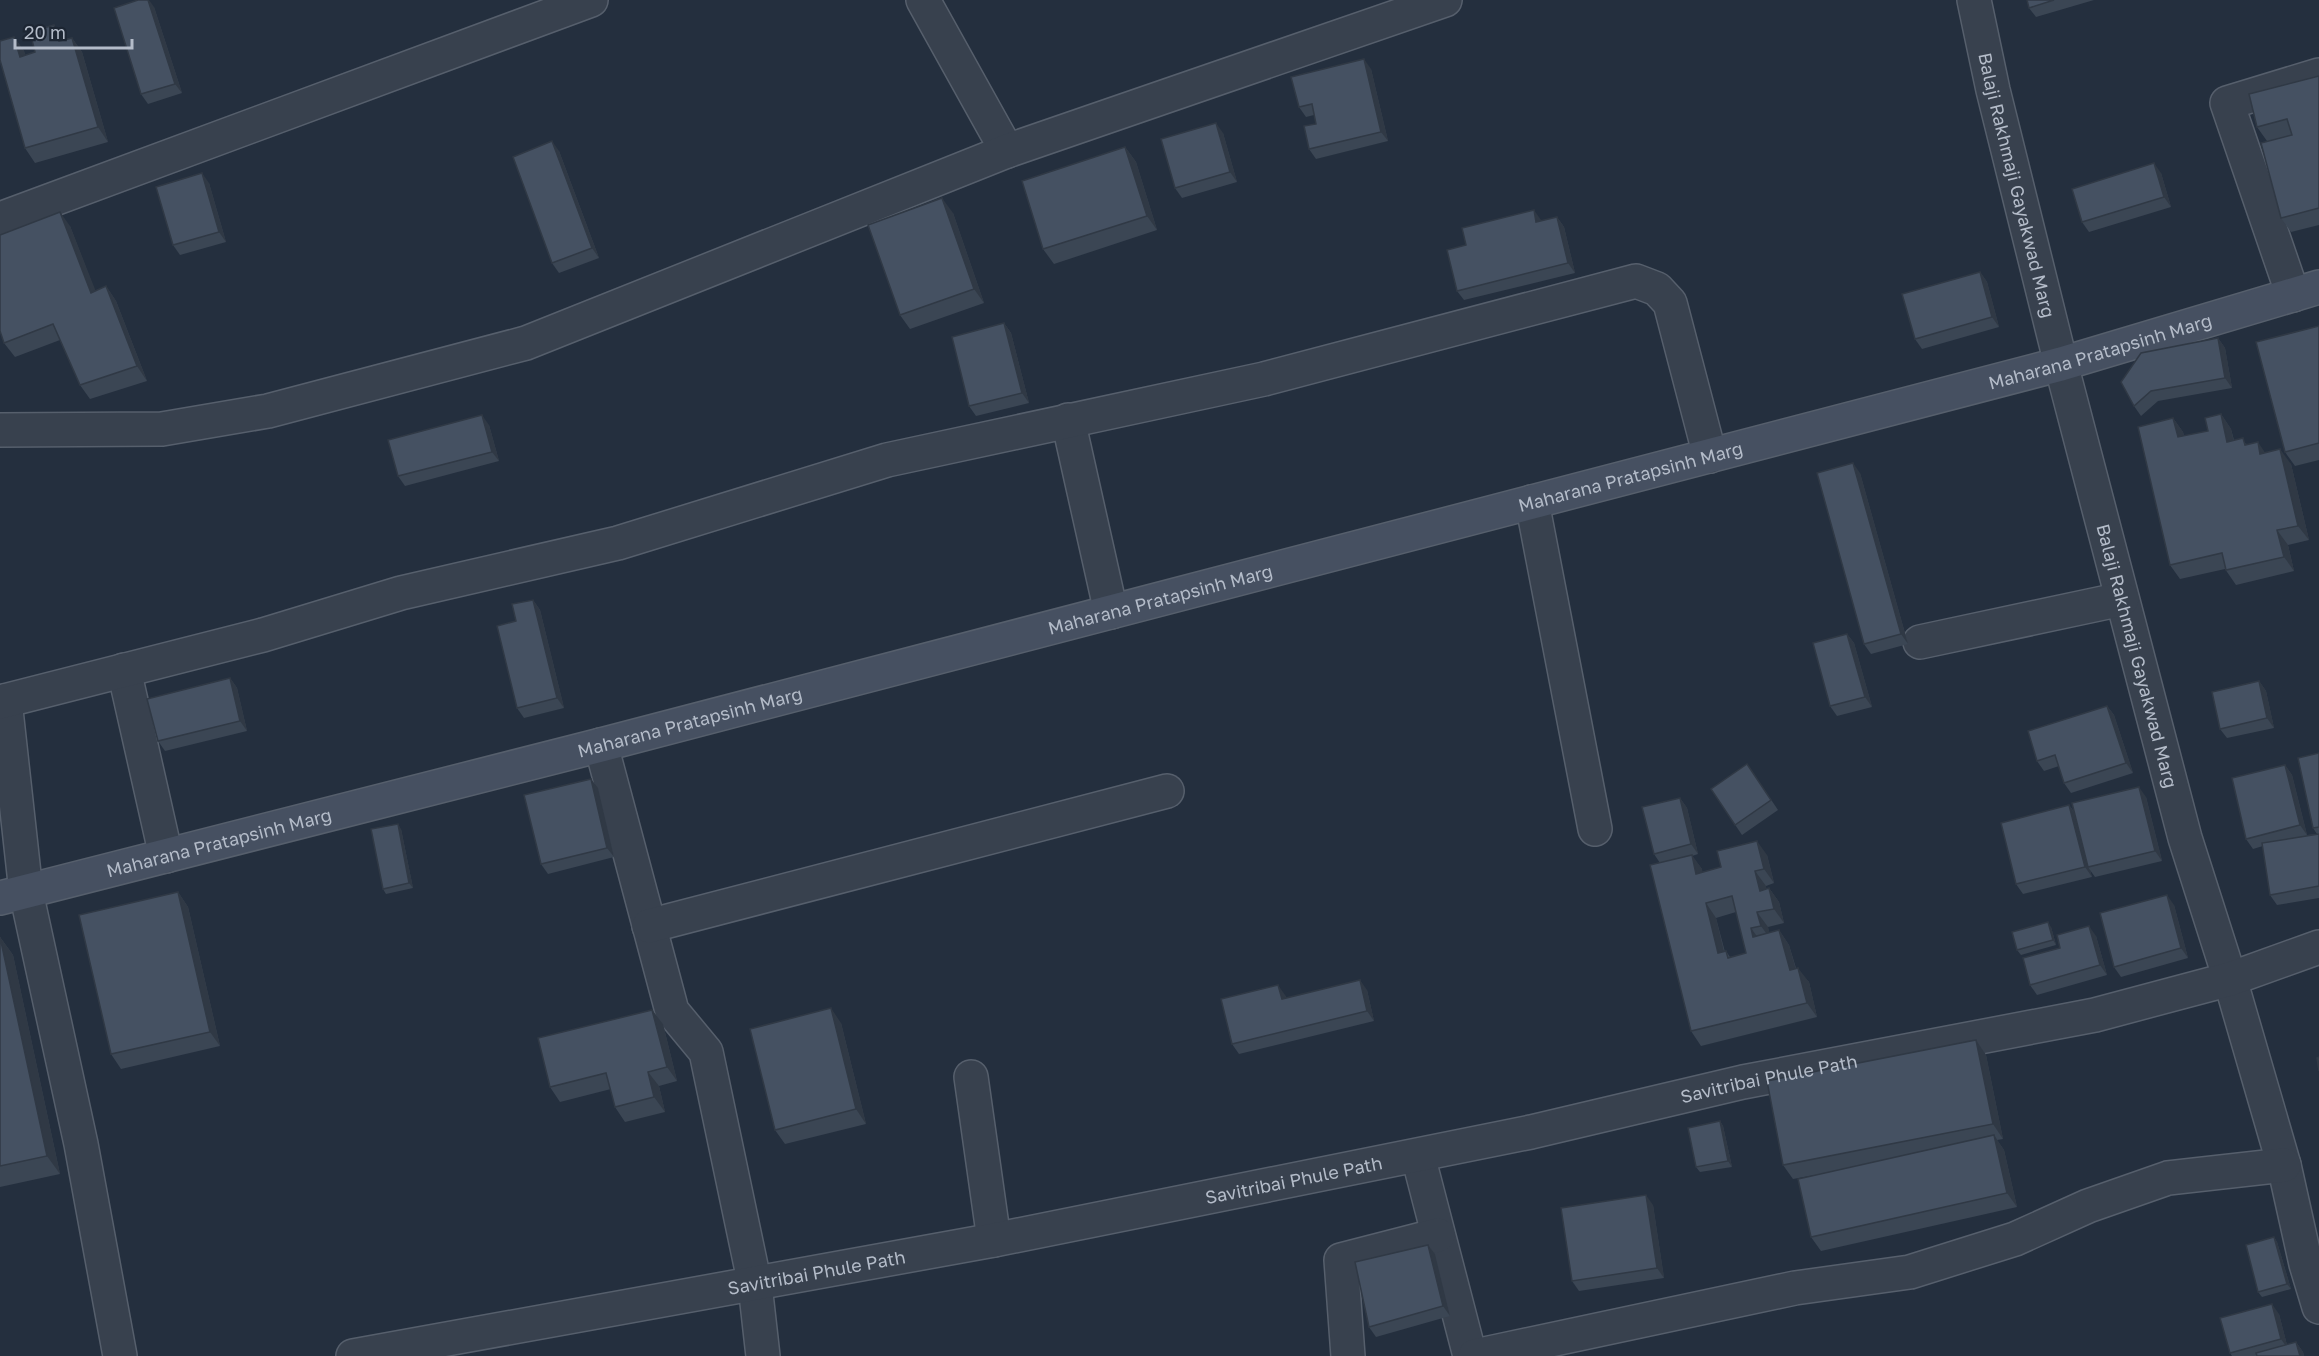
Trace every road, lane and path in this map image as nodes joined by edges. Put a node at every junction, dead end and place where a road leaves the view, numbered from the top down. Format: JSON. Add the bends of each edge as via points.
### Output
{"nodes":[{"id":1,"x":591,"y":0,"type":"edge"},
{"id":2,"x":923,"y":0,"type":"edge"},
{"id":3,"x":1445,"y":0,"type":"edge"},
{"id":4,"x":1974,"y":0,"type":"edge"},
{"id":5,"x":2319,"y":75,"type":"edge"},
{"id":6,"x":1007,"y":152,"type":"junction"},
{"id":7,"x":0,"y":219,"type":"edge"},
{"id":8,"x":2306,"y":291,"type":"edge"},
{"id":9,"x":2061,"y":364,"type":"junction"},
{"id":10,"x":1068,"y":420,"type":"junction"},
{"id":11,"x":0,"y":430,"type":"edge"},
{"id":12,"x":1710,"y":456,"type":"junction"},
{"id":13,"x":1532,"y":502,"type":"junction"},
{"id":14,"x":2122,"y":599,"type":"junction"},
{"id":15,"x":1111,"y":612,"type":"junction"},
{"id":16,"x":1920,"y":642,"type":"dead end"},
{"id":17,"x":124,"y":670,"type":"junction"},
{"id":18,"x":2,"y":702,"type":"edge"},
{"id":19,"x":601,"y":745,"type":"junction"},
{"id":20,"x":1167,"y":791,"type":"dead end"},
{"id":21,"x":1595,"y":829,"type":"dead end"},
{"id":22,"x":166,"y":856,"type":"junction"},
{"id":23,"x":13,"y":895,"type":"edge"},
{"id":24,"x":649,"y":926,"type":"junction"},
{"id":25,"x":2319,"y":946,"type":"edge"},
{"id":26,"x":2230,"y":980,"type":"junction"},
{"id":27,"x":971,"y":1077,"type":"dead end"},
{"id":28,"x":1418,"y":1156,"type":"junction"},
{"id":29,"x":2284,"y":1165,"type":"junction"},
{"id":30,"x":1438,"y":1235,"type":"junction"},
{"id":31,"x":994,"y":1240,"type":"junction"},
{"id":32,"x":755,"y":1285,"type":"junction"},
{"id":33,"x":2319,"y":1306,"type":"edge"},
{"id":34,"x":395,"y":1352,"type":"edge"},
{"id":35,"x":120,"y":1356,"type":"edge"},
{"id":36,"x":353,"y":1356,"type":"edge"},
{"id":37,"x":763,"y":1356,"type":"edge"},
{"id":38,"x":1348,"y":1356,"type":"edge"},
{"id":39,"x":1470,"y":1356,"type":"edge"},
{"id":40,"x":1475,"y":1356,"type":"edge"}],
"edges":[{"from":1,"to":7,"type":"street"},
{"from":2,"to":6,"type":"street"},
{"from":3,"to":6,"type":"street"},
{"from":4,"to":9,"type":"street","name":"Balaji Rakhmaji Gayakwad Marg"},
{"from":5,"to":8,"type":"street","via":[[2228,103]]},
{"from":6,"to":11,"type":"street","via":[[526,343],[256,413],[162,429]]},
{"from":8,"to":9,"type":"street","name":"Maharana Pratapsinh Marg"},
{"from":9,"to":12,"type":"street","name":"Maharana Pratapsinh Marg"},
{"from":9,"to":14,"type":"street","name":"Balaji Rakhmaji Gayakwad Marg"},
{"from":10,"to":12,"type":"street","via":[[1264,379],[1636,281],[1657,289],[1670,303]]},
{"from":10,"to":15,"type":"street"},
{"from":10,"to":17,"type":"street","via":[[887,460],[618,543],[400,593]]},
{"from":12,"to":13,"type":"street","name":"Maharana Pratapsinh Marg"},
{"from":13,"to":15,"type":"street","name":"Maharana Pratapsinh Marg"},
{"from":13,"to":21,"type":"street"},
{"from":14,"to":16,"type":"street"},
{"from":14,"to":26,"type":"street","name":"Balaji Rakhmaji Gayakwad Marg","via":[[2185,838]]},
{"from":15,"to":19,"type":"street","name":"Maharana Pratapsinh Marg"},
{"from":17,"to":18,"type":"street"},
{"from":17,"to":22,"type":"street"},
{"from":18,"to":23,"type":"street"},
{"from":19,"to":22,"type":"street","name":"Maharana Pratapsinh Marg"},
{"from":19,"to":24,"type":"street"},
{"from":20,"to":24,"type":"street"},
{"from":22,"to":23,"type":"street","name":"Maharana Pratapsinh Marg"},
{"from":23,"to":35,"type":"street","via":[[81,1144]]},
{"from":24,"to":32,"type":"street","via":[[672,1011],[706,1052]]},
{"from":25,"to":26,"type":"street","name":"Savitribai Phule Path"},
{"from":26,"to":28,"type":"street","name":"Savitribai Phule Path","via":[[2095,1015],[1743,1082]]},
{"from":26,"to":29,"type":"street","name":"Balaji Rakhmaji Gayakwad Marg"},
{"from":27,"to":31,"type":"street"},
{"from":28,"to":30,"type":"street"},
{"from":28,"to":31,"type":"street","name":"Savitribai Phule Path"},
{"from":29,"to":33,"type":"street","name":"Balaji Rakhmaji Gayakwad Marg"},
{"from":29,"to":40,"type":"street","via":[[2168,1178],[2088,1206],[2015,1239],[1910,1272],[1795,1288]]},
{"from":30,"to":38,"type":"street","via":[[1341,1260]]},
{"from":30,"to":39,"type":"street"},
{"from":31,"to":32,"type":"street","name":"Savitribai Phule Path"},
{"from":32,"to":34,"type":"street","name":"Savitribai Phule Path"},
{"from":32,"to":37,"type":"street"},
{"from":34,"to":36,"type":"street","name":"Savitribai Phule Path"}]}
